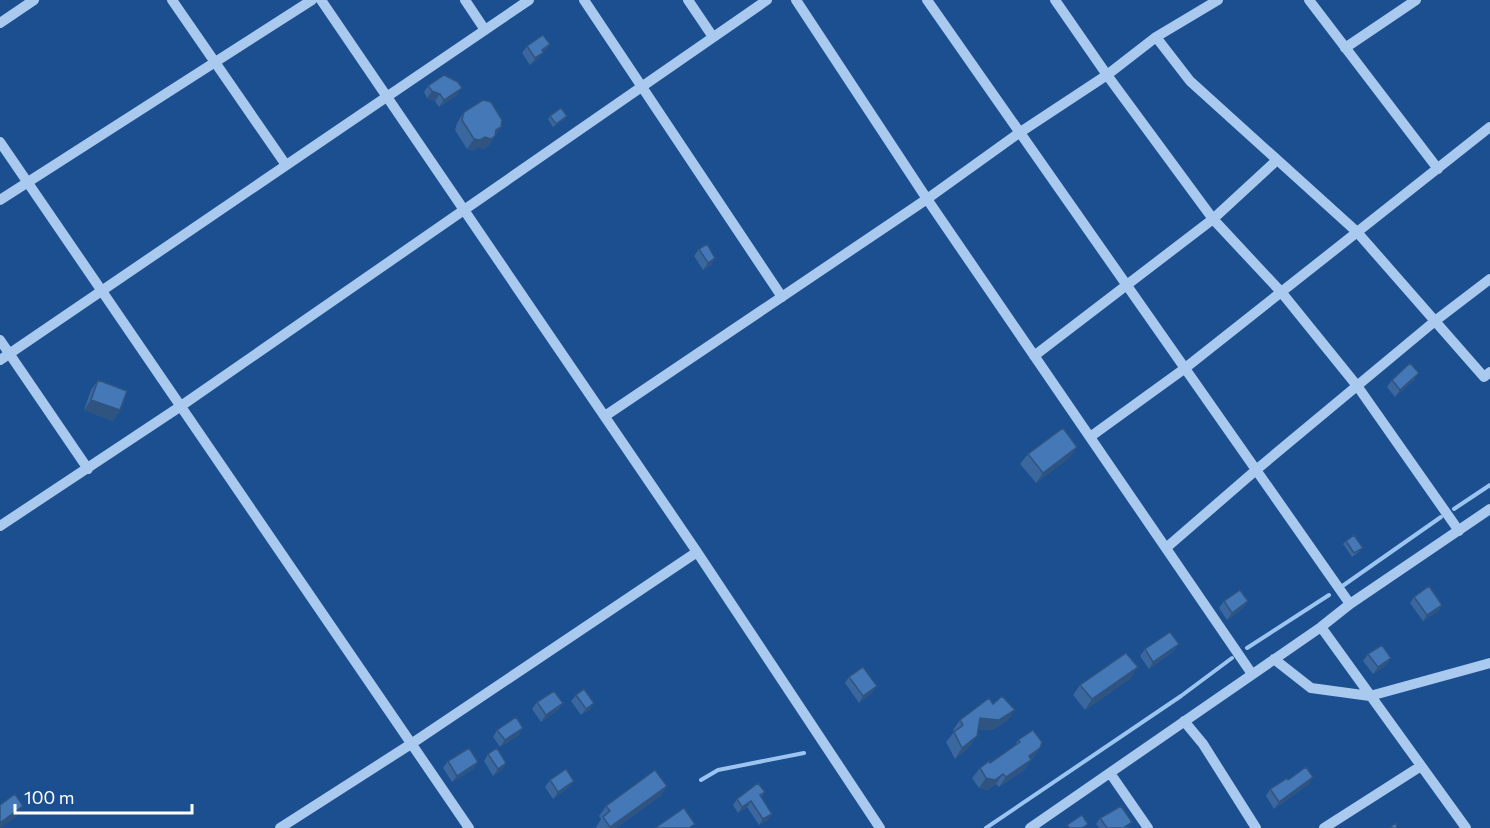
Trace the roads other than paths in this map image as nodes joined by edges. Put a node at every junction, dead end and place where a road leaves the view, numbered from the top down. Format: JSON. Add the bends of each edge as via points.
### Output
{"nodes":[{"id":1,"x":34,"y":0,"type":"edge"},
{"id":2,"x":172,"y":0,"type":"edge"},
{"id":3,"x":312,"y":0,"type":"edge"},
{"id":4,"x":321,"y":0,"type":"edge"},
{"id":5,"x":465,"y":0,"type":"edge"},
{"id":6,"x":529,"y":0,"type":"edge"},
{"id":7,"x":584,"y":0,"type":"edge"},
{"id":8,"x":688,"y":0,"type":"edge"},
{"id":9,"x":767,"y":0,"type":"edge"},
{"id":10,"x":796,"y":0,"type":"edge"},
{"id":11,"x":927,"y":0,"type":"edge"},
{"id":12,"x":1055,"y":0,"type":"edge"},
{"id":13,"x":1194,"y":0,"type":"edge"},
{"id":14,"x":1218,"y":0,"type":"edge"},
{"id":15,"x":1309,"y":0,"type":"edge"},
{"id":16,"x":1416,"y":0,"type":"edge"},
{"id":17,"x":1202,"y":11,"type":"junction"},
{"id":18,"x":0,"y":23,"type":"edge"},
{"id":19,"x":485,"y":30,"type":"junction"},
{"id":20,"x":713,"y":37,"type":"junction"},
{"id":21,"x":1156,"y":37,"type":"junction"},
{"id":22,"x":1345,"y":48,"type":"junction"},
{"id":23,"x":214,"y":63,"type":"junction"},
{"id":24,"x":1107,"y":75,"type":"junction"},
{"id":25,"x":643,"y":86,"type":"junction"},
{"id":26,"x":387,"y":97,"type":"junction"},
{"id":27,"x":1490,"y":127,"type":"edge"},
{"id":28,"x":1019,"y":133,"type":"junction"},
{"id":29,"x":0,"y":142,"type":"edge"},
{"id":30,"x":1277,"y":160,"type":"junction"},
{"id":31,"x":286,"y":165,"type":"junction"},
{"id":32,"x":1438,"y":169,"type":"junction"},
{"id":33,"x":28,"y":182,"type":"junction"},
{"id":34,"x":927,"y":199,"type":"junction"},
{"id":35,"x":0,"y":200,"type":"edge"},
{"id":36,"x":464,"y":210,"type":"junction"},
{"id":37,"x":1214,"y":219,"type":"junction"},
{"id":38,"x":1357,"y":232,"type":"junction"},
{"id":39,"x":1490,"y":279,"type":"edge"},
{"id":40,"x":1127,"y":286,"type":"junction"},
{"id":41,"x":103,"y":290,"type":"junction"},
{"id":42,"x":1282,"y":293,"type":"junction"},
{"id":43,"x":782,"y":297,"type":"junction"},
{"id":44,"x":1435,"y":321,"type":"junction"},
{"id":45,"x":0,"y":340,"type":"edge"},
{"id":46,"x":1034,"y":356,"type":"junction"},
{"id":47,"x":5,"y":357,"type":"edge"},
{"id":48,"x":1185,"y":369,"type":"junction"},
{"id":49,"x":1490,"y":372,"type":"edge"},
{"id":50,"x":1358,"y":387,"type":"junction"},
{"id":51,"x":181,"y":406,"type":"junction"},
{"id":52,"x":605,"y":416,"type":"junction"},
{"id":53,"x":1090,"y":437,"type":"junction"},
{"id":54,"x":88,"y":469,"type":"junction"},
{"id":55,"x":1256,"y":470,"type":"junction"},
{"id":56,"x":1490,"y":509,"type":"edge"},
{"id":57,"x":0,"y":526,"type":"edge"},
{"id":58,"x":1459,"y":531,"type":"junction"},
{"id":59,"x":1166,"y":548,"type":"junction"},
{"id":60,"x":697,"y":552,"type":"junction"},
{"id":61,"x":1350,"y":604,"type":"junction"},
{"id":62,"x":1320,"y":627,"type":"junction"},
{"id":63,"x":1274,"y":659,"type":"junction"},
{"id":64,"x":1490,"y":663,"type":"edge"},
{"id":65,"x":1252,"y":674,"type":"junction"},
{"id":66,"x":1370,"y":696,"type":"junction"},
{"id":67,"x":1184,"y":721,"type":"junction"},
{"id":68,"x":411,"y":744,"type":"junction"},
{"id":69,"x":1421,"y":766,"type":"junction"},
{"id":70,"x":1110,"y":774,"type":"junction"},
{"id":71,"x":280,"y":828,"type":"edge"},
{"id":72,"x":469,"y":828,"type":"edge"},
{"id":73,"x":880,"y":828,"type":"edge"},
{"id":74,"x":1030,"y":828,"type":"edge"},
{"id":75,"x":1148,"y":828,"type":"edge"},
{"id":76,"x":1256,"y":828,"type":"edge"},
{"id":77,"x":1324,"y":828,"type":"edge"},
{"id":78,"x":1466,"y":828,"type":"edge"}],
"edges":[{"from":1,"to":18,"type":"street"},
{"from":2,"to":23,"type":"street"},
{"from":3,"to":23,"type":"street"},
{"from":4,"to":26,"type":"street"},
{"from":5,"to":19,"type":"street"},
{"from":6,"to":19,"type":"street"},
{"from":7,"to":25,"type":"street"},
{"from":8,"to":20,"type":"street"},
{"from":9,"to":20,"type":"street"},
{"from":10,"to":34,"type":"street"},
{"from":11,"to":28,"type":"street"},
{"from":12,"to":24,"type":"street"},
{"from":13,"to":17,"type":"street"},
{"from":14,"to":17,"type":"street"},
{"from":15,"to":22,"type":"street"},
{"from":16,"to":22,"type":"street"},
{"from":17,"to":21,"type":"street"},
{"from":19,"to":26,"type":"street"},
{"from":20,"to":25,"type":"street"},
{"from":21,"to":24,"type":"street"},
{"from":21,"to":30,"type":"street","via":[[1190,81]]},
{"from":22,"to":32,"type":"street"},
{"from":23,"to":31,"type":"street"},
{"from":23,"to":33,"type":"street"},
{"from":24,"to":28,"type":"street"},
{"from":24,"to":37,"type":"street"},
{"from":25,"to":36,"type":"street"},
{"from":25,"to":43,"type":"street"},
{"from":26,"to":31,"type":"street"},
{"from":26,"to":36,"type":"street"},
{"from":27,"to":32,"type":"street"},
{"from":28,"to":34,"type":"street"},
{"from":28,"to":40,"type":"street"},
{"from":29,"to":33,"type":"street"},
{"from":30,"to":37,"type":"street"},
{"from":30,"to":38,"type":"street"},
{"from":31,"to":41,"type":"street"},
{"from":32,"to":38,"type":"street"},
{"from":33,"to":35,"type":"street"},
{"from":33,"to":41,"type":"street"},
{"from":34,"to":43,"type":"street"},
{"from":34,"to":46,"type":"street"},
{"from":36,"to":51,"type":"street"},
{"from":36,"to":52,"type":"street"},
{"from":37,"to":40,"type":"street"},
{"from":37,"to":42,"type":"street"},
{"from":38,"to":42,"type":"street"},
{"from":38,"to":44,"type":"street"},
{"from":39,"to":44,"type":"street"},
{"from":40,"to":46,"type":"street"},
{"from":40,"to":48,"type":"street"},
{"from":41,"to":47,"type":"street"},
{"from":41,"to":51,"type":"street"},
{"from":42,"to":48,"type":"street"},
{"from":42,"to":50,"type":"street"},
{"from":43,"to":52,"type":"street"},
{"from":44,"to":49,"type":"street","via":[[1484,377]]},
{"from":44,"to":50,"type":"street"},
{"from":45,"to":47,"type":"street"},
{"from":46,"to":53,"type":"street"},
{"from":47,"to":54,"type":"street"},
{"from":48,"to":53,"type":"street"},
{"from":48,"to":55,"type":"street"},
{"from":50,"to":55,"type":"street"},
{"from":50,"to":58,"type":"street"},
{"from":51,"to":54,"type":"street"},
{"from":51,"to":68,"type":"street"},
{"from":52,"to":60,"type":"street"},
{"from":53,"to":59,"type":"street"},
{"from":54,"to":57,"type":"street"},
{"from":55,"to":59,"type":"street"},
{"from":55,"to":61,"type":"street"},
{"from":56,"to":58,"type":"street"},
{"from":58,"to":61,"type":"street"},
{"from":59,"to":65,"type":"street"},
{"from":60,"to":68,"type":"street"},
{"from":60,"to":73,"type":"street"},
{"from":61,"to":62,"type":"street"},
{"from":62,"to":63,"type":"street"},
{"from":62,"to":66,"type":"street"},
{"from":63,"to":65,"type":"street"},
{"from":63,"to":66,"type":"street","via":[[1311,688]]},
{"from":64,"to":66,"type":"street"},
{"from":65,"to":67,"type":"street"},
{"from":66,"to":69,"type":"street"},
{"from":67,"to":70,"type":"street"},
{"from":67,"to":76,"type":"street"},
{"from":68,"to":71,"type":"street"},
{"from":68,"to":72,"type":"street"},
{"from":69,"to":77,"type":"street"},
{"from":69,"to":78,"type":"street"},
{"from":70,"to":74,"type":"street"},
{"from":70,"to":75,"type":"street"}]}
